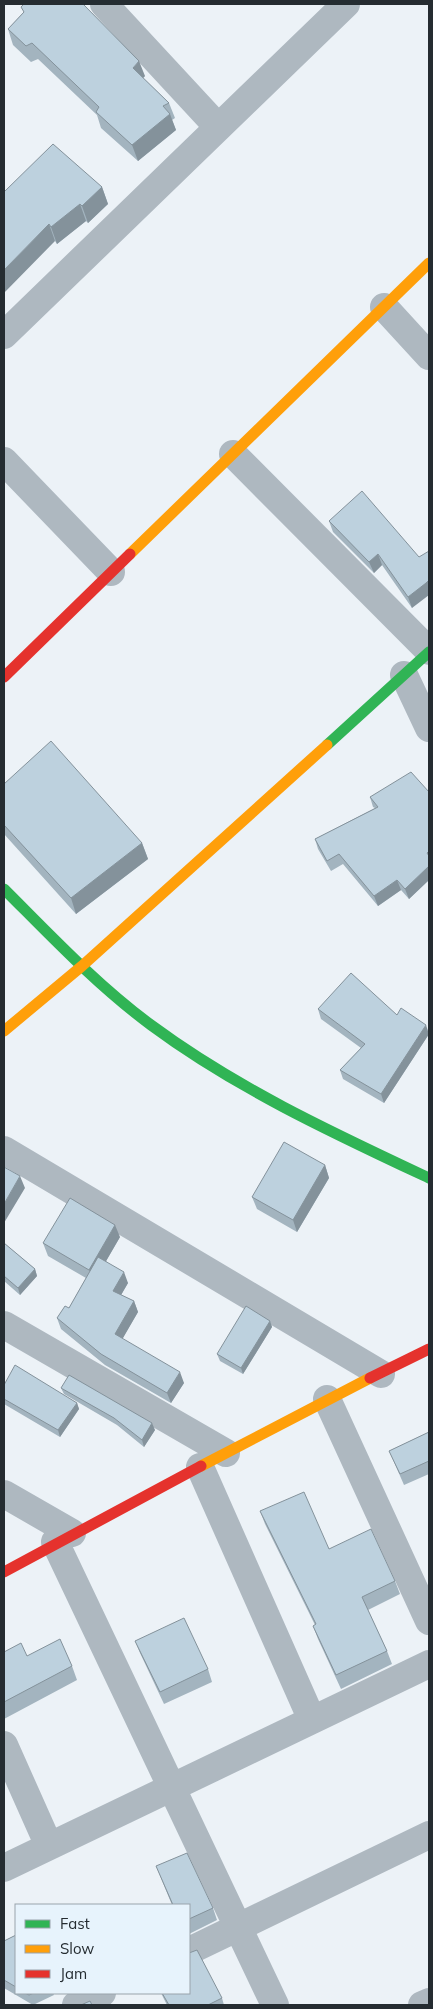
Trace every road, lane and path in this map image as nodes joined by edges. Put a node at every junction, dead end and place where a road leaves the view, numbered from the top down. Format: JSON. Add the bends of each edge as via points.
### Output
{"nodes":[{"id":1,"x":104,"y":4,"type":"edge"},
{"id":2,"x":346,"y":4,"type":"edge"},
{"id":3,"x":218,"y":127,"type":"junction"},
{"id":4,"x":429,"y":263,"type":"edge"},
{"id":5,"x":384,"y":307,"type":"junction"},
{"id":6,"x":4,"y":335,"type":"edge"},
{"id":7,"x":429,"y":356,"type":"edge"},
{"id":8,"x":232,"y":454,"type":"junction"},
{"id":9,"x":4,"y":461,"type":"edge"},
{"id":10,"x":111,"y":572,"type":"junction"},
{"id":11,"x":429,"y":652,"type":"edge"},
{"id":12,"x":404,"y":675,"type":"junction"},
{"id":13,"x":4,"y":677,"type":"edge"},
{"id":14,"x":429,"y":728,"type":"edge"},
{"id":15,"x":4,"y":889,"type":"edge"},
{"id":16,"x":82,"y":966,"type":"junction"},
{"id":17,"x":4,"y":1031,"type":"edge"},
{"id":18,"x":4,"y":1150,"type":"edge"},
{"id":19,"x":429,"y":1178,"type":"edge"},
{"id":20,"x":4,"y":1325,"type":"edge"},
{"id":21,"x":429,"y":1350,"type":"edge"},
{"id":22,"x":381,"y":1374,"type":"junction"},
{"id":23,"x":327,"y":1399,"type":"junction"},
{"id":24,"x":226,"y":1453,"type":"junction"},
{"id":25,"x":200,"y":1467,"type":"junction"},
{"id":26,"x":4,"y":1494,"type":"edge"},
{"id":27,"x":64,"y":1538,"type":"junction"},
{"id":28,"x":4,"y":1572,"type":"edge"},
{"id":29,"x":429,"y":1620,"type":"edge"},
{"id":30,"x":429,"y":1664,"type":"edge"},
{"id":31,"x":312,"y":1720,"type":"junction"},
{"id":32,"x":4,"y":1745,"type":"edge"},
{"id":33,"x":171,"y":1787,"type":"junction"},
{"id":34,"x":429,"y":1835,"type":"edge"},
{"id":35,"x":49,"y":1846,"type":"junction"},
{"id":36,"x":4,"y":1868,"type":"edge"},
{"id":37,"x":238,"y":1927,"type":"junction"},
{"id":38,"x":190,"y":1951,"type":"edge"},
{"id":39,"x":100,"y":1994,"type":"edge"},
{"id":40,"x":429,"y":2002,"type":"edge"},
{"id":41,"x":76,"y":2005,"type":"edge"},
{"id":42,"x":275,"y":2005,"type":"edge"},
{"id":43,"x":422,"y":2005,"type":"edge"}],
"edges":[{"from":1,"to":3,"type":"street"},
{"from":2,"to":3,"type":"street"},
{"from":3,"to":6,"type":"street"},
{"from":4,"to":5,"type":"street"},
{"from":5,"to":7,"type":"street"},
{"from":5,"to":8,"type":"street"},
{"from":8,"to":10,"type":"street"},
{"from":8,"to":11,"type":"street"},
{"from":9,"to":10,"type":"street"},
{"from":10,"to":13,"type":"street"},
{"from":11,"to":12,"type":"street"},
{"from":12,"to":14,"type":"street"},
{"from":12,"to":16,"type":"street"},
{"from":15,"to":16,"type":"street"},
{"from":16,"to":17,"type":"street"},
{"from":16,"to":19,"type":"street","via":[[151,1025],[239,1082],[346,1140]]},
{"from":18,"to":22,"type":"street"},
{"from":20,"to":24,"type":"street"},
{"from":21,"to":22,"type":"street"},
{"from":22,"to":23,"type":"street"},
{"from":23,"to":24,"type":"street"},
{"from":23,"to":29,"type":"street"},
{"from":24,"to":25,"type":"street"},
{"from":25,"to":27,"type":"street"},
{"from":25,"to":31,"type":"street"},
{"from":26,"to":27,"type":"street"},
{"from":27,"to":28,"type":"street"},
{"from":27,"to":33,"type":"street"},
{"from":30,"to":31,"type":"street"},
{"from":31,"to":33,"type":"street"},
{"from":32,"to":35,"type":"street"},
{"from":33,"to":35,"type":"street"},
{"from":33,"to":37,"type":"street"},
{"from":34,"to":37,"type":"street"},
{"from":35,"to":36,"type":"street"},
{"from":37,"to":38,"type":"street"},
{"from":37,"to":42,"type":"street"},
{"from":39,"to":41,"type":"street"},
{"from":40,"to":43,"type":"street"}]}
